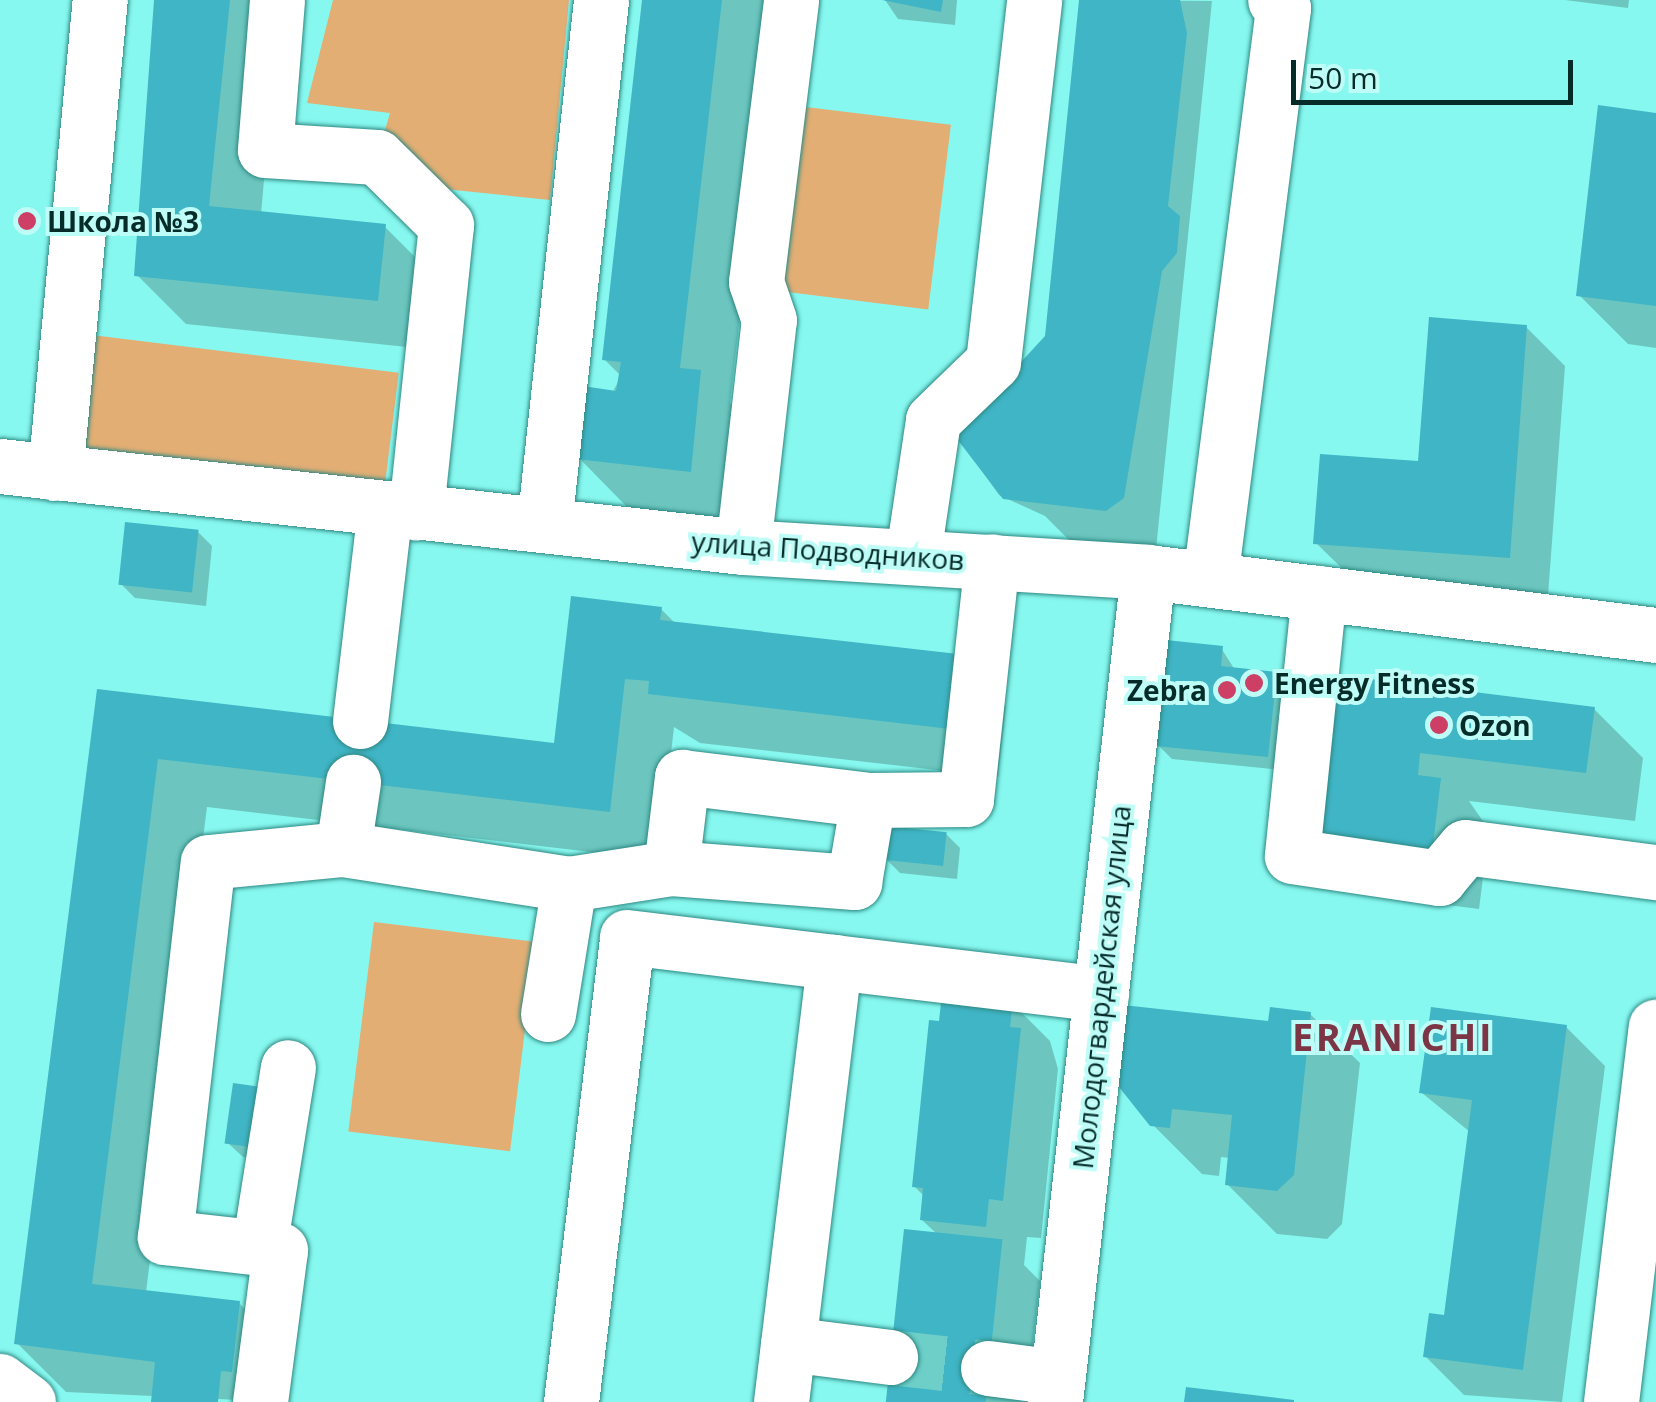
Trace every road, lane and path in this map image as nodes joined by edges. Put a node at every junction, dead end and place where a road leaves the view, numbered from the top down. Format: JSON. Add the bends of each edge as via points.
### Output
{"nodes":[{"id":1,"x":100,"y":0,"type":"edge"},
{"id":2,"x":277,"y":0,"type":"edge"},
{"id":3,"x":601,"y":0,"type":"edge"},
{"id":4,"x":791,"y":0,"type":"edge"},
{"id":5,"x":1034,"y":0,"type":"edge"},
{"id":6,"x":1275,"y":0,"type":"edge"},
{"id":7,"x":0,"y":466,"type":"edge"},
{"id":8,"x":55,"y":473,"type":"junction"},
{"id":9,"x":400,"y":510,"type":"junction"},
{"id":10,"x":544,"y":525,"type":"junction"},
{"id":11,"x":744,"y":547,"type":"junction"},
{"id":12,"x":913,"y":554,"type":"junction"},
{"id":13,"x":992,"y":561,"type":"junction"},
{"id":14,"x":1148,"y":572,"type":"junction"},
{"id":15,"x":1210,"y":579,"type":"junction"},
{"id":16,"x":1318,"y":592,"type":"junction"},
{"id":17,"x":1656,"y":635,"type":"edge"},
{"id":18,"x":360,"y":721,"type":"dead end"},
{"id":19,"x":353,"y":782,"type":"dead end"},
{"id":20,"x":868,"y":800,"type":"junction"},
{"id":21,"x":343,"y":849,"type":"junction"},
{"id":22,"x":671,"y":868,"type":"junction"},
{"id":23,"x":1656,"y":872,"type":"edge"},
{"id":24,"x":570,"y":884,"type":"junction"},
{"id":25,"x":834,"y":962,"type":"junction"},
{"id":26,"x":1101,"y":994,"type":"junction"},
{"id":27,"x":548,"y":1014,"type":"dead end"},
{"id":28,"x":1656,"y":1027,"type":"edge"},
{"id":29,"x":288,"y":1068,"type":"dead end"},
{"id":30,"x":259,"y":1248,"type":"junction"},
{"id":31,"x":788,"y":1344,"type":"junction"},
{"id":32,"x":890,"y":1356,"type":"tunnel mouth"},
{"id":33,"x":988,"y":1368,"type":"tunnel mouth"},
{"id":34,"x":0,"y":1381,"type":"edge"},
{"id":35,"x":1056,"y":1389,"type":"edge"},
{"id":36,"x":28,"y":1402,"type":"edge"},
{"id":37,"x":260,"y":1402,"type":"edge"},
{"id":38,"x":572,"y":1402,"type":"edge"},
{"id":39,"x":781,"y":1402,"type":"edge"},
{"id":40,"x":1611,"y":1402,"type":"edge"}],
"edges":[{"from":1,"to":8,"type":"street"},
{"from":2,"to":9,"type":"street","via":[[265,150],[377,157],[446,225]]},
{"from":3,"to":10,"type":"street"},
{"from":4,"to":11,"type":"street","via":[[756,282],[769,320]]},
{"from":5,"to":12,"type":"street","via":[[993,362],[933,420]]},
{"from":6,"to":15,"type":"street","via":[[1283,8]]},
{"from":7,"to":8,"type":"street","name":"улица Подводников"},
{"from":8,"to":9,"type":"street","name":"улица Подводников"},
{"from":9,"to":10,"type":"street","name":"улица Подводников"},
{"from":9,"to":18,"type":"street"},
{"from":10,"to":11,"type":"street","name":"улица Подводников"},
{"from":11,"to":12,"type":"street","name":"улица Подводников"},
{"from":12,"to":13,"type":"street","name":"улица Подводников"},
{"from":13,"to":14,"type":"street","name":"улица Подводников"},
{"from":13,"to":20,"type":"street","via":[[966,799]]},
{"from":14,"to":15,"type":"street","name":"улица Подводников"},
{"from":14,"to":26,"type":"street","name":"Молодогвардейская улица"},
{"from":15,"to":16,"type":"street","name":"улица Подводников"},
{"from":16,"to":17,"type":"street","name":"улица Подводников"},
{"from":16,"to":23,"type":"street","via":[[1292,856],[1439,878],[1464,847]]},
{"from":19,"to":21,"type":"street"},
{"from":20,"to":22,"type":"street","via":[[854,882]]},
{"from":20,"to":22,"type":"street","via":[[682,777]]},
{"from":21,"to":24,"type":"street"},
{"from":21,"to":30,"type":"street","via":[[208,862],[164,1237]]},
{"from":22,"to":24,"type":"street"},
{"from":24,"to":27,"type":"street"},
{"from":25,"to":26,"type":"street"},
{"from":25,"to":31,"type":"street"},
{"from":25,"to":38,"type":"street","via":[[627,937]]},
{"from":26,"to":35,"type":"street","name":"Молодогвардейская улица"},
{"from":28,"to":40,"type":"street"},
{"from":29,"to":30,"type":"street"},
{"from":30,"to":37,"type":"street","via":[[280,1250]]},
{"from":31,"to":32,"type":"street"},
{"from":31,"to":39,"type":"street"},
{"from":33,"to":35,"type":"street"},
{"from":34,"to":36,"type":"street"}]}
